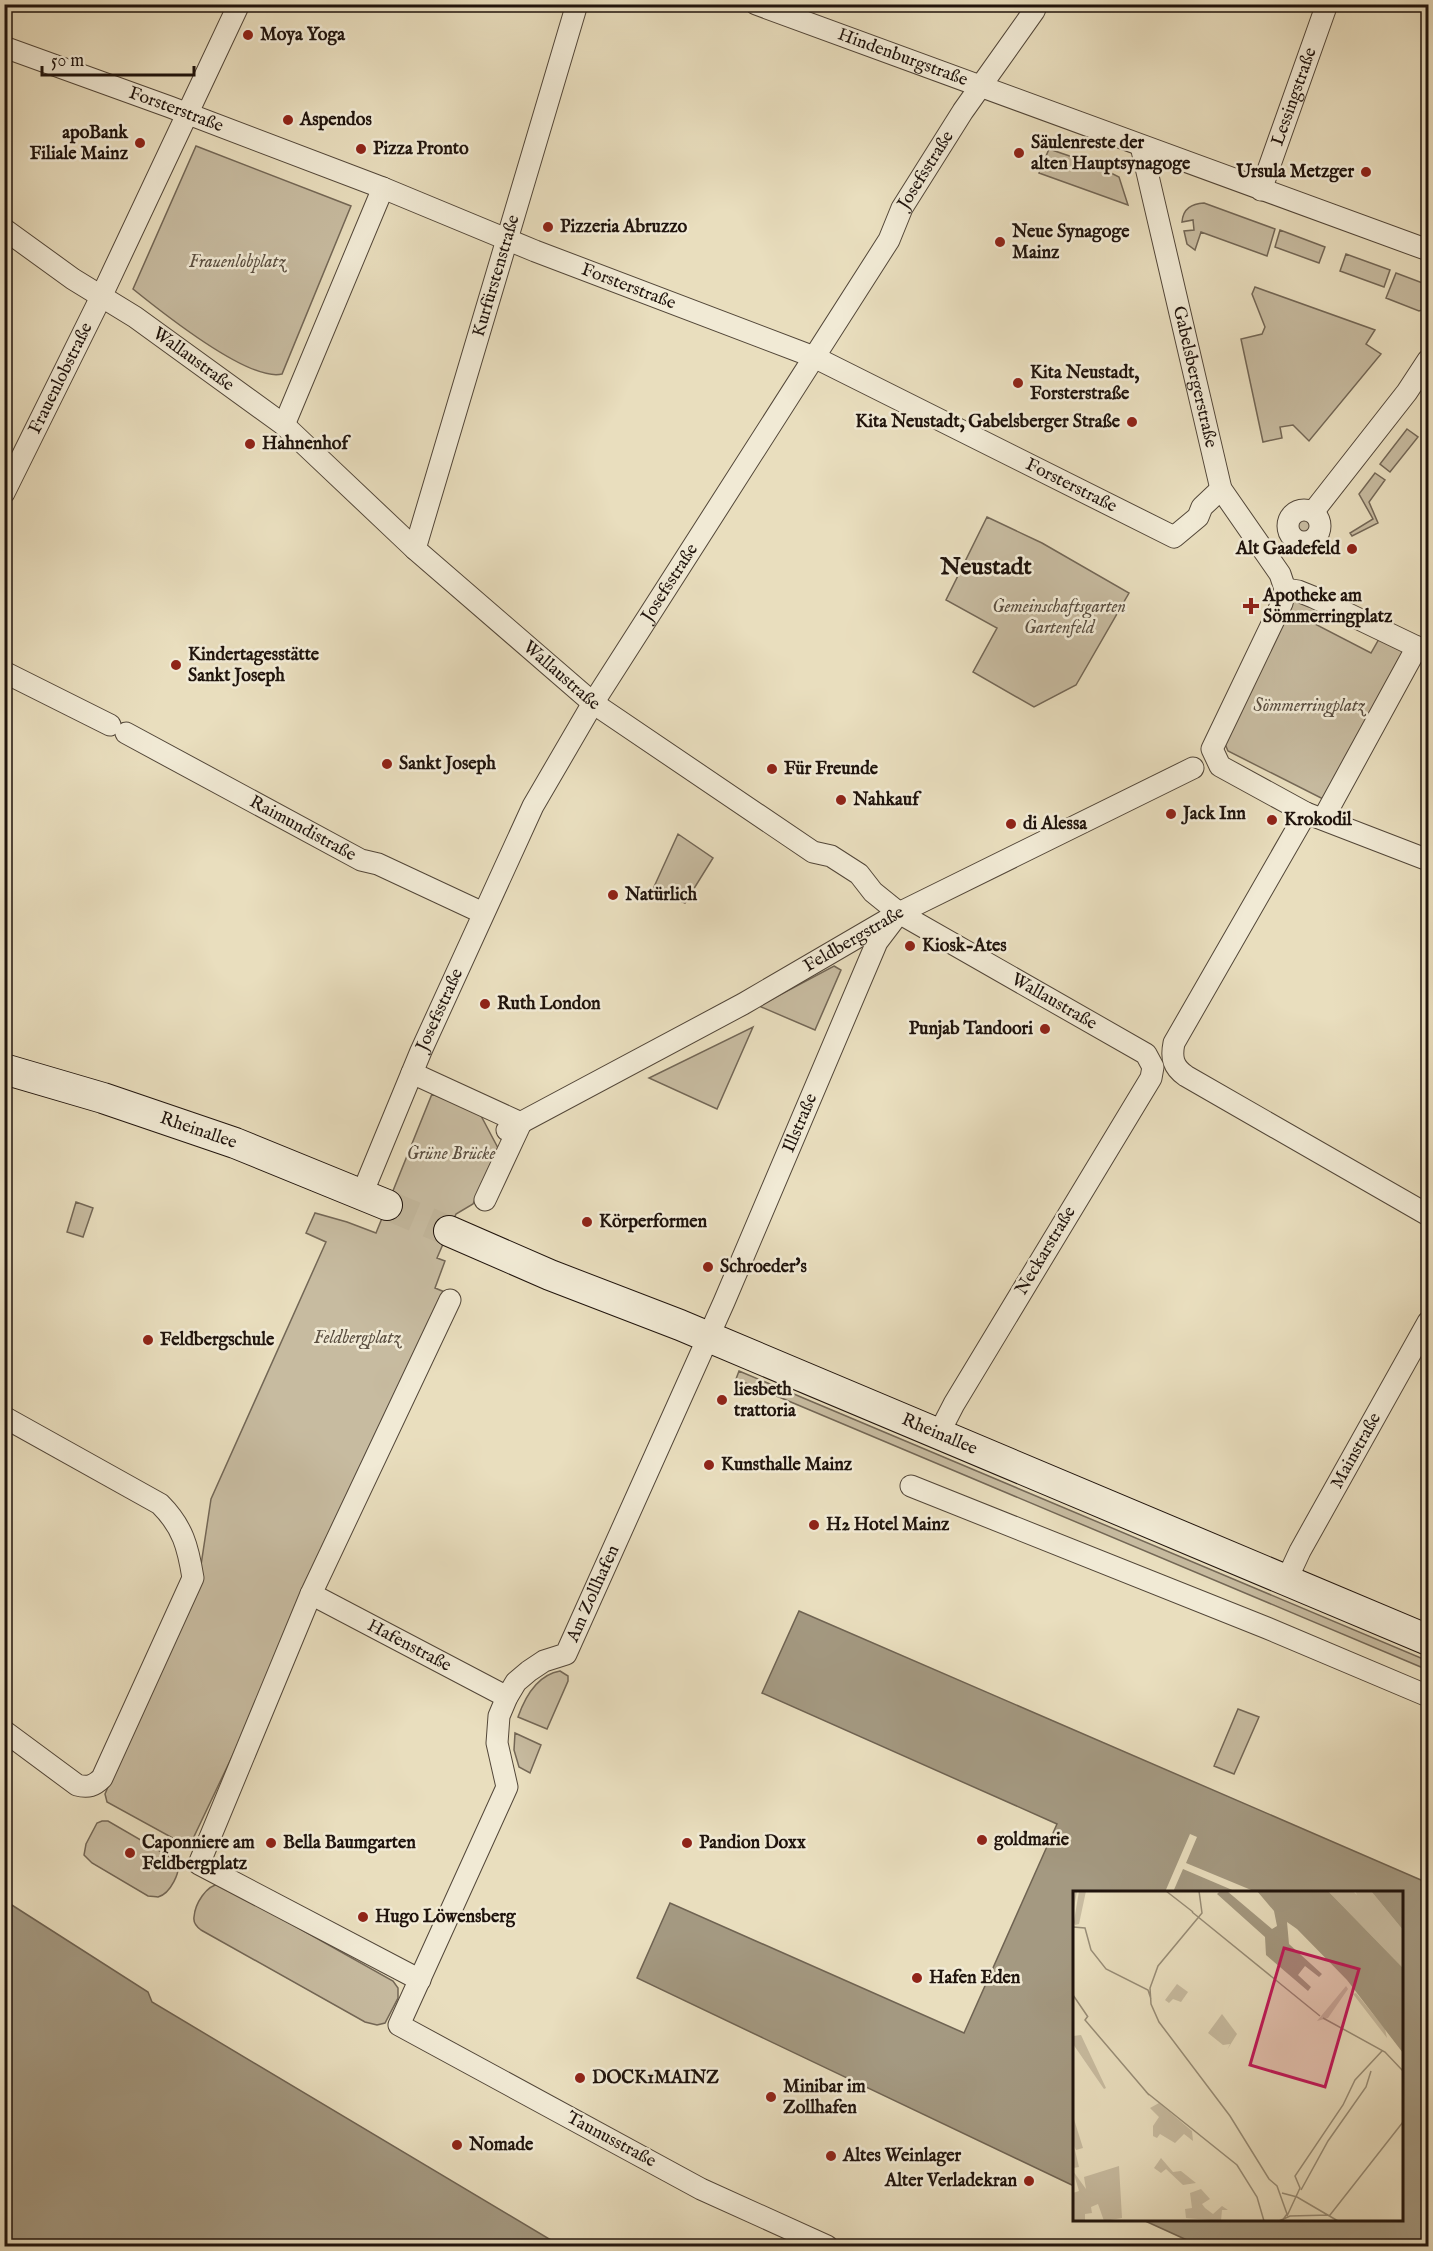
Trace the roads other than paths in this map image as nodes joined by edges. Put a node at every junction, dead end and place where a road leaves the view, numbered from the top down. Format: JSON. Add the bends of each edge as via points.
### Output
{"nodes":[{"id":1,"x":239,"y":4,"type":"edge"},
{"id":2,"x":577,"y":4,"type":"edge"},
{"id":3,"x":756,"y":4,"type":"edge"},
{"id":4,"x":1037,"y":4,"type":"edge"},
{"id":5,"x":1327,"y":4,"type":"edge"},
{"id":6,"x":4,"y":47,"type":"edge"},
{"id":7,"x":981,"y":85,"type":"junction"},
{"id":8,"x":188,"y":113,"type":"junction"},
{"id":9,"x":1141,"y":146,"type":"junction"},
{"id":10,"x":383,"y":188,"type":"junction"},
{"id":11,"x":1261,"y":190,"type":"junction"},
{"id":12,"x":4,"y":229,"type":"edge"},
{"id":13,"x":507,"y":241,"type":"junction"},
{"id":14,"x":1428,"y":250,"type":"edge"},
{"id":15,"x":101,"y":297,"type":"junction"},
{"id":16,"x":814,"y":357,"type":"junction"},
{"id":17,"x":1428,"y":360,"type":"edge"},
{"id":18,"x":284,"y":425,"type":"junction"},
{"id":19,"x":1221,"y":489,"type":"junction"},
{"id":20,"x":4,"y":493,"type":"edge"},
{"id":21,"x":1313,"y":512,"type":"dead end"},
{"id":22,"x":415,"y":549,"type":"junction"},
{"id":23,"x":1285,"y":590,"type":"junction"},
{"id":24,"x":1423,"y":649,"type":"edge"},
{"id":25,"x":4,"y":672,"type":"edge"},
{"id":26,"x":593,"y":703,"type":"junction"},
{"id":27,"x":1193,"y":768,"type":"dead end"},
{"id":28,"x":1315,"y":816,"type":"junction"},
{"id":29,"x":1428,"y":860,"type":"edge"},
{"id":30,"x":483,"y":913,"type":"junction"},
{"id":31,"x":899,"y":913,"type":"junction"},
{"id":32,"x":1153,"y":1067,"type":"joint"},
{"id":33,"x":4,"y":1069,"type":"edge"},
{"id":34,"x":412,"y":1073,"type":"junction"},
{"id":35,"x":514,"y":1126,"type":"junction"},
{"id":36,"x":375,"y":1199,"type":"joint"},
{"id":37,"x":485,"y":1200,"type":"dead end"},
{"id":38,"x":1428,"y":1215,"type":"edge"},
{"id":39,"x":449,"y":1231,"type":"tunnel mouth"},
{"id":40,"x":450,"y":1300,"type":"dead end"},
{"id":41,"x":1428,"y":1322,"type":"edge"},
{"id":42,"x":708,"y":1337,"type":"junction"},
{"id":43,"x":4,"y":1417,"type":"edge"},
{"id":44,"x":938,"y":1435,"type":"junction"},
{"id":45,"x":911,"y":1486,"type":"dead end"},
{"id":46,"x":1286,"y":1581,"type":"junction"},
{"id":47,"x":311,"y":1594,"type":"junction"},
{"id":48,"x":1428,"y":1640,"type":"edge"},
{"id":49,"x":1428,"y":1696,"type":"edge"},
{"id":50,"x":507,"y":1697,"type":"junction"},
{"id":51,"x":4,"y":1731,"type":"edge"},
{"id":52,"x":420,"y":1980,"type":"junction"},
{"id":53,"x":399,"y":2025,"type":"joint"},
{"id":54,"x":827,"y":2247,"type":"edge"}],
"edges":[{"from":1,"to":8,"type":"street"},
{"from":2,"to":13,"type":"street","name":"Kurfürstenstraße"},
{"from":3,"to":7,"type":"street","name":"Hindenburgstraße"},
{"from":4,"to":7,"type":"street","name":"Josefsstraße"},
{"from":5,"to":11,"type":"street","name":"Lessingstraße"},
{"from":6,"to":8,"type":"street","name":"Forsterstraße"},
{"from":7,"to":9,"type":"street","name":"Hindenburgstraße"},
{"from":7,"to":16,"type":"street","name":"Josefsstraße"},
{"from":8,"to":10,"type":"street","name":"Forsterstraße"},
{"from":8,"to":15,"type":"street"},
{"from":9,"to":11,"type":"street"},
{"from":9,"to":19,"type":"street","name":"Gabelsbergerstraße"},
{"from":10,"to":13,"type":"street","name":"Forsterstraße"},
{"from":10,"to":18,"type":"street"},
{"from":11,"to":14,"type":"street"},
{"from":12,"to":15,"type":"street","name":"Wallaustraße"},
{"from":13,"to":16,"type":"street","name":"Forsterstraße"},
{"from":13,"to":22,"type":"street","name":"Kurfürstenstraße"},
{"from":15,"to":18,"type":"street","name":"Wallaustraße","via":[[135,317]]},
{"from":15,"to":20,"type":"street","name":"Frauenlobstraße"},
{"from":16,"to":19,"type":"street","name":"Forsterstraße","via":[[1174,537],[1198,517],[1202,507]]},
{"from":16,"to":26,"type":"street","name":"Josefsstraße"},
{"from":17,"to":21,"type":"street"},
{"from":18,"to":22,"type":"street","name":"Wallaustraße"},
{"from":19,"to":23,"type":"street","name":"Gabelsbergerstraße","via":[[1280,574]]},
{"from":22,"to":26,"type":"street","name":"Wallaustraße"},
{"from":23,"to":24,"type":"street","via":[[1313,597]]},
{"from":23,"to":28,"type":"street","via":[[1212,750],[1220,766]]},
{"from":24,"to":28,"type":"street"},
{"from":25,"to":30,"type":"street","name":"Raimundistraße","via":[[361,860],[378,864]]},
{"from":26,"to":30,"type":"street","name":"Josefsstraße","via":[[532,806]]},
{"from":26,"to":31,"type":"street","name":"Wallaustraße","via":[[813,852],[831,856],[860,874],[873,892]]},
{"from":27,"to":31,"type":"street","name":"Feldbergstraße"},
{"from":28,"to":29,"type":"street"},
{"from":28,"to":38,"type":"street","via":[[1174,1043],[1173,1063],[1186,1076]]},
{"from":30,"to":34,"type":"street","name":"Josefsstraße"},
{"from":31,"to":32,"type":"street","name":"Wallaustraße","via":[[1140,1050]]},
{"from":31,"to":35,"type":"street","name":"Feldbergstraße","via":[[743,1004]]},
{"from":31,"to":42,"type":"street","name":"Illstraße","via":[[877,942]]},
{"from":32,"to":44,"type":"street","name":"Neckarstraße","via":[[1151,1078]]},
{"from":33,"to":36,"type":"main road","name":"Rheinallee","via":[[235,1143]]},
{"from":34,"to":35,"type":"street"},
{"from":34,"to":36,"type":"street","name":"Josefsstraße"},
{"from":35,"to":37,"type":"street"},
{"from":39,"to":42,"type":"main road","name":"Rheinallee"},
{"from":40,"to":47,"type":"street"},
{"from":41,"to":46,"type":"street","name":"Mainstraße"},
{"from":42,"to":44,"type":"main road","name":"Rheinallee"},
{"from":42,"to":50,"type":"street","name":"Am Zollhafen","via":[[566,1654],[529,1671]]},
{"from":43,"to":51,"type":"street","via":[[160,1504],[180,1530],[193,1578],[102,1778],[91,1786],[77,1785]]},
{"from":44,"to":46,"type":"main road","name":"Rheinallee"},
{"from":45,"to":49,"type":"street"},
{"from":46,"to":48,"type":"main road","name":"Rheinallee"},
{"from":47,"to":50,"type":"street","name":"Hafenstraße"},
{"from":47,"to":52,"type":"street","via":[[199,1864]]},
{"from":50,"to":52,"type":"street","name":"Am Zollhafen","via":[[499,1716],[497,1743],[507,1787]]},
{"from":52,"to":53,"type":"street","name":"Am Zollhafen"},
{"from":53,"to":54,"type":"street","name":"Taunusstraße","via":[[701,2189]]}]}
